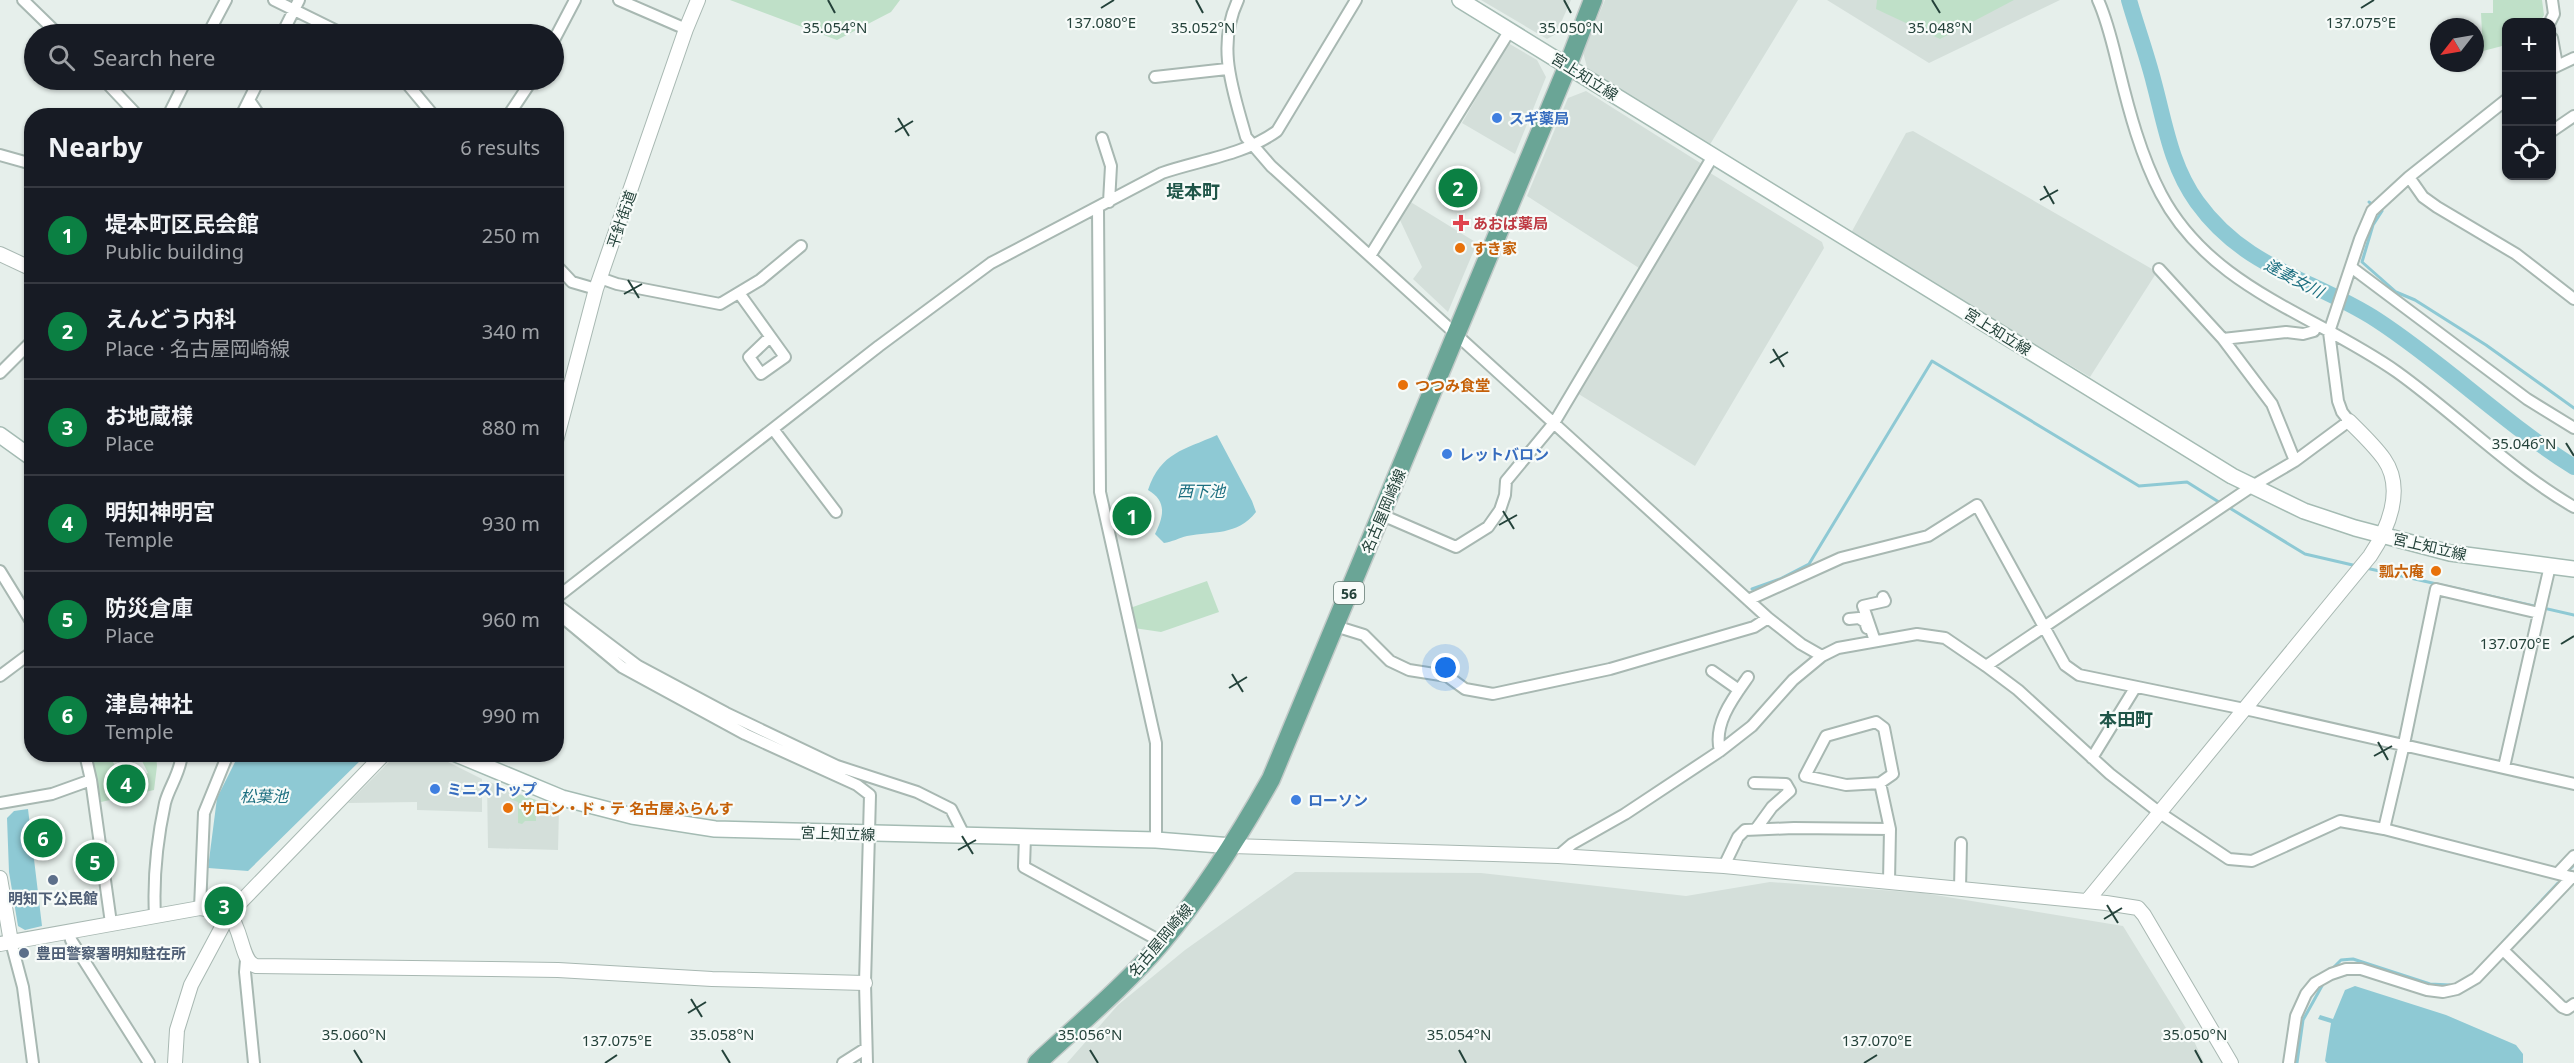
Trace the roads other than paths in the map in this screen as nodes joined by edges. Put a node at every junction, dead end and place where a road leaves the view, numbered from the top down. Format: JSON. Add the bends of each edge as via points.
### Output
{"nodes":[{"id":1,"x":23,"y":0,"type":"edge"},
{"id":2,"x":226,"y":0,"type":"edge"},
{"id":3,"x":274,"y":0,"type":"edge"},
{"id":4,"x":299,"y":0,"type":"edge"},
{"id":5,"x":575,"y":0,"type":"edge"},
{"id":6,"x":619,"y":0,"type":"edge"},
{"id":7,"x":698,"y":0,"type":"edge"},
{"id":8,"x":1238,"y":0,"type":"edge"},
{"id":9,"x":1356,"y":0,"type":"edge"},
{"id":10,"x":1460,"y":0,"type":"edge"},
{"id":11,"x":1593,"y":0,"type":"edge"},
{"id":12,"x":2098,"y":0,"type":"edge"},
{"id":13,"x":2552,"y":0,"type":"edge"},
{"id":14,"x":294,"y":11,"type":"junction"},
{"id":15,"x":2552,"y":18,"type":"edge"},
{"id":16,"x":48,"y":24,"type":"edge"},
{"id":17,"x":213,"y":24,"type":"edge"},
{"id":18,"x":287,"y":24,"type":"edge"},
{"id":19,"x":322,"y":24,"type":"edge"},
{"id":20,"x":562,"y":24,"type":"edge"},
{"id":21,"x":686,"y":29,"type":"junction"},
{"id":22,"x":1510,"y":30,"type":"junction"},
{"id":23,"x":2574,"y":58,"type":"edge"},
{"id":24,"x":1568,"y":65,"type":"junction"},
{"id":25,"x":2556,"y":66,"type":"edge"},
{"id":26,"x":1227,"y":69,"type":"junction"},
{"id":27,"x":1155,"y":77,"type":"dead end"},
{"id":28,"x":113,"y":90,"type":"edge"},
{"id":29,"x":181,"y":90,"type":"edge"},
{"id":30,"x":254,"y":90,"type":"edge"},
{"id":31,"x":412,"y":90,"type":"edge"},
{"id":32,"x":525,"y":90,"type":"edge"},
{"id":33,"x":249,"y":100,"type":"junction"},
{"id":34,"x":2502,"y":103,"type":"edge"},
{"id":35,"x":130,"y":108,"type":"edge"},
{"id":36,"x":172,"y":108,"type":"edge"},
{"id":37,"x":245,"y":108,"type":"edge"},
{"id":38,"x":254,"y":108,"type":"edge"},
{"id":39,"x":427,"y":108,"type":"edge"},
{"id":40,"x":513,"y":108,"type":"edge"},
{"id":41,"x":2574,"y":116,"type":"edge"},
{"id":42,"x":2556,"y":128,"type":"edge"},
{"id":43,"x":1102,"y":138,"type":"dead end"},
{"id":44,"x":1250,"y":144,"type":"junction"},
{"id":45,"x":0,"y":155,"type":"edge"},
{"id":46,"x":1713,"y":156,"type":"junction"},
{"id":47,"x":24,"y":162,"type":"edge"},
{"id":48,"x":2409,"y":177,"type":"junction"},
{"id":49,"x":1109,"y":202,"type":"junction"},
{"id":50,"x":1098,"y":208,"type":"junction"},
{"id":51,"x":801,"y":246,"type":"dead end"},
{"id":52,"x":0,"y":254,"type":"edge"},
{"id":53,"x":1370,"y":256,"type":"junction"},
{"id":54,"x":24,"y":265,"type":"edge"},
{"id":55,"x":2159,"y":269,"type":"dead end"},
{"id":56,"x":2350,"y":270,"type":"junction"},
{"id":57,"x":564,"y":274,"type":"edge"},
{"id":58,"x":598,"y":283,"type":"junction"},
{"id":59,"x":739,"y":293,"type":"junction"},
{"id":60,"x":2574,"y":300,"type":"edge"},
{"id":61,"x":2316,"y":324,"type":"junction"},
{"id":62,"x":2331,"y":329,"type":"junction"},
{"id":63,"x":1456,"y":333,"type":"junction"},
{"id":64,"x":770,"y":337,"type":"dead end"},
{"id":65,"x":2223,"y":339,"type":"junction"},
{"id":66,"x":24,"y":348,"type":"edge"},
{"id":67,"x":0,"y":373,"type":"edge"},
{"id":68,"x":564,"y":411,"type":"edge"},
{"id":69,"x":2349,"y":421,"type":"junction"},
{"id":70,"x":1554,"y":423,"type":"junction"},
{"id":71,"x":2574,"y":428,"type":"edge"},
{"id":72,"x":772,"y":429,"type":"junction"},
{"id":73,"x":0,"y":435,"type":"edge"},
{"id":74,"x":24,"y":452,"type":"edge"},
{"id":75,"x":2295,"y":461,"type":"junction"},
{"id":76,"x":2254,"y":485,"type":"junction"},
{"id":77,"x":2574,"y":507,"type":"edge"},
{"id":78,"x":836,"y":512,"type":"dead end"},
{"id":79,"x":1382,"y":515,"type":"junction"},
{"id":80,"x":2384,"y":536,"type":"junction"},
{"id":81,"x":2550,"y":566,"type":"junction"},
{"id":82,"x":2574,"y":569,"type":"edge"},
{"id":83,"x":0,"y":571,"type":"edge"},
{"id":84,"x":564,"y":592,"type":"edge"},
{"id":85,"x":1883,"y":597,"type":"dead end"},
{"id":86,"x":1748,"y":600,"type":"junction"},
{"id":87,"x":24,"y":610,"type":"edge"},
{"id":88,"x":564,"y":610,"type":"edge"},
{"id":89,"x":2539,"y":614,"type":"junction"},
{"id":90,"x":1768,"y":618,"type":"junction"},
{"id":91,"x":564,"y":619,"type":"edge"},
{"id":92,"x":1849,"y":619,"type":"dead end"},
{"id":93,"x":1335,"y":626,"type":"junction"},
{"id":94,"x":2045,"y":626,"type":"junction"},
{"id":95,"x":1872,"y":642,"type":"junction"},
{"id":96,"x":1822,"y":656,"type":"junction"},
{"id":97,"x":24,"y":658,"type":"edge"},
{"id":98,"x":1986,"y":666,"type":"junction"},
{"id":99,"x":1713,"y":671,"type":"dead end"},
{"id":100,"x":0,"y":676,"type":"edge"},
{"id":101,"x":1748,"y":677,"type":"dead end"},
{"id":102,"x":2135,"y":687,"type":"junction"},
{"id":103,"x":1739,"y":690,"type":"junction"},
{"id":104,"x":2244,"y":709,"type":"junction"},
{"id":105,"x":2404,"y":744,"type":"junction"},
{"id":106,"x":1720,"y":751,"type":"junction"},
{"id":107,"x":2092,"y":758,"type":"junction"},
{"id":108,"x":87,"y":762,"type":"edge"},
{"id":109,"x":180,"y":762,"type":"edge"},
{"id":110,"x":225,"y":762,"type":"edge"},
{"id":111,"x":376,"y":762,"type":"edge"},
{"id":112,"x":475,"y":762,"type":"edge"},
{"id":113,"x":2504,"y":768,"type":"junction"},
{"id":114,"x":91,"y":780,"type":"junction"},
{"id":115,"x":1755,"y":783,"type":"dead end"},
{"id":116,"x":1880,"y":783,"type":"junction"},
{"id":117,"x":2574,"y":784,"type":"edge"},
{"id":118,"x":0,"y":803,"type":"edge"},
{"id":119,"x":2160,"y":813,"type":"junction"},
{"id":120,"x":1756,"y":829,"type":"junction"},
{"id":121,"x":2384,"y":829,"type":"junction"},
{"id":122,"x":1890,"y":830,"type":"junction"},
{"id":123,"x":870,"y":835,"type":"junction"},
{"id":124,"x":964,"y":835,"type":"junction"},
{"id":125,"x":1025,"y":836,"type":"junction"},
{"id":126,"x":1156,"y":840,"type":"junction"},
{"id":127,"x":1961,"y":843,"type":"dead end"},
{"id":128,"x":1232,"y":846,"type":"junction"},
{"id":129,"x":1558,"y":856,"type":"junction"},
{"id":130,"x":2574,"y":856,"type":"edge"},
{"id":131,"x":1724,"y":866,"type":"junction"},
{"id":132,"x":2558,"y":873,"type":"junction"},
{"id":133,"x":2573,"y":877,"type":"edge"},
{"id":134,"x":0,"y":878,"type":"edge"},
{"id":135,"x":1889,"y":882,"type":"junction"},
{"id":136,"x":1960,"y":888,"type":"junction"},
{"id":137,"x":2086,"y":901,"type":"junction"},
{"id":138,"x":200,"y":908,"type":"junction"},
{"id":139,"x":229,"y":914,"type":"junction"},
{"id":140,"x":155,"y":916,"type":"junction"},
{"id":141,"x":111,"y":923,"type":"junction"},
{"id":142,"x":69,"y":931,"type":"junction"},
{"id":143,"x":1162,"y":942,"type":"junction"},
{"id":144,"x":5,"y":943,"type":"edge"},
{"id":145,"x":2503,"y":950,"type":"junction"},
{"id":146,"x":246,"y":960,"type":"junction"},
{"id":147,"x":865,"y":983,"type":"junction"},
{"id":148,"x":2574,"y":1004,"type":"edge"},
{"id":149,"x":865,"y":1049,"type":"junction"},
{"id":150,"x":33,"y":1063,"type":"edge"},
{"id":151,"x":149,"y":1063,"type":"edge"},
{"id":152,"x":175,"y":1063,"type":"edge"},
{"id":153,"x":254,"y":1063,"type":"edge"},
{"id":154,"x":843,"y":1063,"type":"edge"},
{"id":155,"x":867,"y":1063,"type":"edge"},
{"id":156,"x":1037,"y":1063,"type":"edge"},
{"id":157,"x":2231,"y":1063,"type":"edge"},
{"id":158,"x":2289,"y":1063,"type":"edge"}],
"edges":[{"from":1,"to":16,"type":"street"},
{"from":2,"to":17,"type":"street"},
{"from":3,"to":14,"type":"street"},
{"from":4,"to":14,"type":"street"},
{"from":5,"to":20,"type":"street"},
{"from":6,"to":21,"type":"street"},
{"from":7,"to":21,"type":"street","name":"平針街道"},
{"from":8,"to":26,"type":"street","via":[[1227,32]]},
{"from":9,"to":44,"type":"street","via":[[1285,121],[1266,139]]},
{"from":10,"to":22,"type":"main road","name":"宮上知立線"},
{"from":11,"to":24,"type":"main road","name":"名古屋岡崎線","number":"56"},
{"from":12,"to":61,"type":"street","via":[[2148,164],[2179,223],[2224,270]]},
{"from":13,"to":15,"type":"street"},
{"from":14,"to":18,"type":"street"},
{"from":14,"to":19,"type":"street"},
{"from":21,"to":58,"type":"street","name":"平針街道"},
{"from":22,"to":24,"type":"main road","name":"宮上知立線"},
{"from":22,"to":53,"type":"street"},
{"from":23,"to":25,"type":"street"},
{"from":24,"to":46,"type":"main road","name":"宮上知立線"},
{"from":24,"to":63,"type":"main road","name":"名古屋岡崎線","number":"56"},
{"from":26,"to":27,"type":"street"},
{"from":26,"to":44,"type":"street"},
{"from":28,"to":35,"type":"street"},
{"from":29,"to":36,"type":"street"},
{"from":30,"to":33,"type":"street"},
{"from":31,"to":39,"type":"street"},
{"from":32,"to":40,"type":"street"},
{"from":33,"to":37,"type":"street"},
{"from":33,"to":38,"type":"street"},
{"from":34,"to":48,"type":"street"},
{"from":41,"to":42,"type":"street"},
{"from":43,"to":49,"type":"street","via":[[1111,166]]},
{"from":44,"to":49,"type":"street","via":[[1162,173]]},
{"from":44,"to":53,"type":"street"},
{"from":45,"to":47,"type":"street"},
{"from":46,"to":70,"type":"street"},
{"from":46,"to":76,"type":"main road","name":"宮上知立線","via":[[2232,476]]},
{"from":48,"to":56,"type":"street","via":[[2372,211]]},
{"from":48,"to":60,"type":"street","via":[[2423,196],[2516,254]]},
{"from":49,"to":50,"type":"street"},
{"from":50,"to":72,"type":"street","via":[[991,263]]},
{"from":50,"to":126,"type":"street","via":[[1100,492],[1156,743]]},
{"from":51,"to":59,"type":"street"},
{"from":52,"to":54,"type":"street"},
{"from":53,"to":63,"type":"street"},
{"from":55,"to":65,"type":"street"},
{"from":56,"to":62,"type":"street"},
{"from":56,"to":71,"type":"street","via":[[2527,399]]},
{"from":57,"to":58,"type":"street","via":[[572,282]]},
{"from":58,"to":59,"type":"street","via":[[720,304]]},
{"from":58,"to":68,"type":"street","name":"平針街道"},
{"from":59,"to":64,"type":"street"},
{"from":61,"to":62,"type":"street"},
{"from":61,"to":65,"type":"street","via":[[2314,331],[2303,334],[2286,332]]},
{"from":62,"to":69,"type":"street","via":[[2338,402]]},
{"from":62,"to":77,"type":"street","via":[[2397,372]]},
{"from":63,"to":70,"type":"street"},
{"from":63,"to":79,"type":"main road","name":"名古屋岡崎線","number":"56"},
{"from":65,"to":75,"type":"street","via":[[2272,404]]},
{"from":66,"to":67,"type":"street"},
{"from":69,"to":75,"type":"street"},
{"from":69,"to":80,"type":"street","via":[[2390,469],[2393,494]]},
{"from":70,"to":79,"type":"street","via":[[1506,481],[1500,510],[1488,527],[1456,547]]},
{"from":70,"to":86,"type":"street"},
{"from":72,"to":78,"type":"street"},
{"from":72,"to":84,"type":"street"},
{"from":73,"to":74,"type":"main road"},
{"from":75,"to":76,"type":"street"},
{"from":76,"to":80,"type":"main road","name":"宮上知立線","via":[[2304,511]]},
{"from":76,"to":94,"type":"street"},
{"from":79,"to":93,"type":"main road","name":"名古屋岡崎線","number":"56"},
{"from":80,"to":81,"type":"main road","name":"宮上知立線","via":[[2450,553]]},
{"from":80,"to":104,"type":"street"},
{"from":81,"to":82,"type":"main road","name":"宮上知立線"},
{"from":81,"to":89,"type":"street"},
{"from":83,"to":87,"type":"street"},
{"from":85,"to":95,"type":"street","via":[[1885,601],[1863,606]]},
{"from":86,"to":90,"type":"street"},
{"from":86,"to":94,"type":"street","via":[[1841,558],[1928,536],[1977,505]]},
{"from":88,"to":124,"type":"street","via":[[638,666],[726,713],[837,766],[917,792],[951,809]]},
{"from":89,"to":105,"type":"street","via":[[2436,590]]},
{"from":89,"to":113,"type":"street"},
{"from":90,"to":93,"type":"street","via":[[1754,627],[1610,669],[1493,694],[1465,689],[1447,676],[1409,670],[1390,661],[1364,635]]},
{"from":90,"to":96,"type":"street"},
{"from":91,"to":123,"type":"street","via":[[622,667],[746,734],[856,785],[870,795]]},
{"from":92,"to":95,"type":"street","via":[[1865,622]]},
{"from":93,"to":128,"type":"main road","name":"名古屋岡崎線","number":"56","via":[[1271,779]]},
{"from":94,"to":98,"type":"street"},
{"from":94,"to":102,"type":"street","via":[[2065,664],[2079,675]]},
{"from":95,"to":96,"type":"street","via":[[1838,648]]},
{"from":95,"to":98,"type":"street","via":[[1917,633],[1945,638]]},
{"from":96,"to":106,"type":"street","via":[[1793,680],[1752,726]]},
{"from":97,"to":100,"type":"street"},
{"from":98,"to":107,"type":"street"},
{"from":99,"to":103,"type":"street"},
{"from":101,"to":103,"type":"street"},
{"from":102,"to":104,"type":"street"},
{"from":102,"to":107,"type":"street"},
{"from":103,"to":106,"type":"street","via":[[1723,717]]},
{"from":104,"to":105,"type":"street"},
{"from":104,"to":119,"type":"street"},
{"from":105,"to":113,"type":"street"},
{"from":105,"to":121,"type":"street"},
{"from":106,"to":129,"type":"street"},
{"from":107,"to":119,"type":"street"},
{"from":108,"to":114,"type":"street"},
{"from":109,"to":140,"type":"street","via":[[166,800],[153,880]]},
{"from":110,"to":138,"type":"street","via":[[204,813]]},
{"from":111,"to":139,"type":"street"},
{"from":112,"to":123,"type":"main road","name":"宮上知立線","via":[[562,798],[632,816],[715,829]]},
{"from":113,"to":117,"type":"street"},
{"from":114,"to":118,"type":"street","via":[[52,794]]},
{"from":114,"to":141,"type":"street"},
{"from":115,"to":120,"type":"street","via":[[1786,784],[1790,792],[1772,807]]},
{"from":116,"to":116,"type":"street","via":[[1893,774],[1884,728],[1875,722],[1826,736],[1805,776],[1846,785]]},
{"from":116,"to":122,"type":"street"},
{"from":119,"to":121,"type":"street","via":[[2217,853],[2241,862],[2271,854],[2340,821]]},
{"from":119,"to":137,"type":"street"},
{"from":120,"to":122,"type":"street"},
{"from":120,"to":131,"type":"street","via":[[1746,830],[1738,837]]},
{"from":121,"to":132,"type":"street"},
{"from":122,"to":135,"type":"street"},
{"from":123,"to":124,"type":"main road","name":"宮上知立線"},
{"from":123,"to":147,"type":"street"},
{"from":124,"to":125,"type":"main road","name":"宮上知立線"},
{"from":125,"to":126,"type":"main road","name":"宮上知立線"},
{"from":125,"to":143,"type":"street","via":[[1024,867]]},
{"from":126,"to":128,"type":"main road","name":"宮上知立線"},
{"from":127,"to":136,"type":"street"},
{"from":128,"to":129,"type":"street"},
{"from":128,"to":143,"type":"main road","name":"名古屋岡崎線","number":"56"},
{"from":129,"to":131,"type":"street"},
{"from":130,"to":132,"type":"street"},
{"from":131,"to":135,"type":"street"},
{"from":132,"to":133,"type":"street"},
{"from":133,"to":145,"type":"street"},
{"from":134,"to":144,"type":"street"},
{"from":135,"to":136,"type":"street"},
{"from":136,"to":137,"type":"street"},
{"from":137,"to":157,"type":"street","via":[[2140,909]]},
{"from":138,"to":139,"type":"street"},
{"from":138,"to":140,"type":"street"},
{"from":139,"to":146,"type":"street","via":[[240,931]]},
{"from":139,"to":152,"type":"street","via":[[191,985],[177,1030]]},
{"from":140,"to":141,"type":"street"},
{"from":141,"to":142,"type":"street"},
{"from":142,"to":144,"type":"street"},
{"from":142,"to":151,"type":"street"},
{"from":143,"to":156,"type":"main road","name":"名古屋岡崎線","number":"56"},
{"from":144,"to":150,"type":"street","via":[[23,987]]},
{"from":145,"to":148,"type":"street","via":[[2562,1007]]},
{"from":145,"to":158,"type":"street","via":[[2469,983],[2450,992],[2427,990],[2361,969],[2331,974],[2306,994],[2291,1034]]},
{"from":146,"to":147,"type":"street","via":[[256,966],[558,970],[712,980]]},
{"from":146,"to":153,"type":"street"},
{"from":147,"to":149,"type":"street"},
{"from":149,"to":154,"type":"street"},
{"from":149,"to":155,"type":"street"}]}
